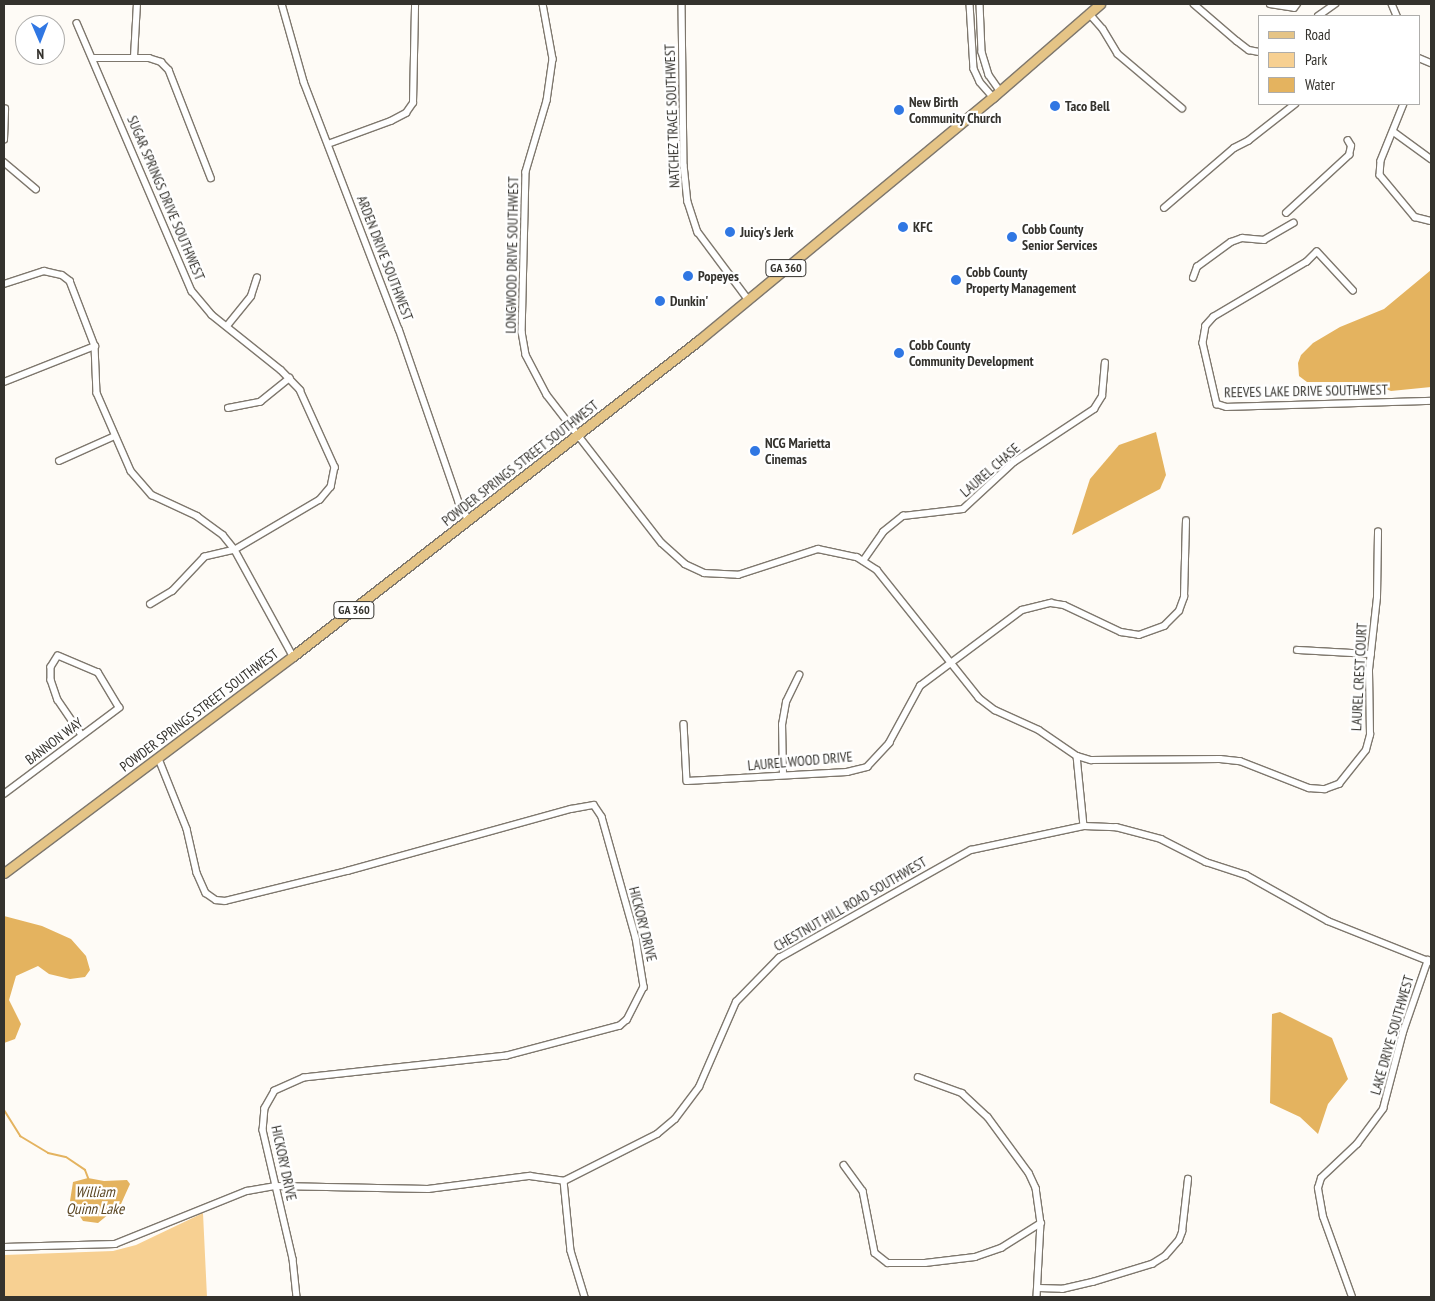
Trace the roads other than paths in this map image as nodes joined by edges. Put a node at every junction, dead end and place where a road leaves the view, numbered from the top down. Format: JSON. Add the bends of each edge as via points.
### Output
{"nodes":[{"id":1,"x":137,"y":4,"type":"edge"},
{"id":2,"x":282,"y":4,"type":"edge"},
{"id":3,"x":415,"y":4,"type":"edge"},
{"id":4,"x":543,"y":4,"type":"edge"},
{"id":5,"x":682,"y":4,"type":"edge"},
{"id":6,"x":970,"y":4,"type":"edge"},
{"id":7,"x":980,"y":4,"type":"edge"},
{"id":8,"x":1100,"y":4,"type":"edge"},
{"id":9,"x":1194,"y":4,"type":"edge"},
{"id":10,"x":1270,"y":4,"type":"edge"},
{"id":11,"x":1335,"y":4,"type":"edge"},
{"id":12,"x":1295,"y":6,"type":"edge"},
{"id":13,"x":1089,"y":13,"type":"junction"},
{"id":14,"x":1319,"y":15,"type":"edge"},
{"id":15,"x":78,"y":23,"type":"dead end"},
{"id":16,"x":1258,"y":52,"type":"edge"},
{"id":17,"x":134,"y":57,"type":"junction"},
{"id":18,"x":92,"y":58,"type":"junction"},
{"id":19,"x":1420,"y":61,"type":"edge"},
{"id":20,"x":1431,"y":63,"type":"edge"},
{"id":21,"x":996,"y":94,"type":"junction"},
{"id":22,"x":1294,"y":105,"type":"edge"},
{"id":23,"x":1404,"y":105,"type":"edge"},
{"id":24,"x":1182,"y":108,"type":"dead end"},
{"id":25,"x":5,"y":109,"type":"dead end"},
{"id":26,"x":1394,"y":132,"type":"junction"},
{"id":27,"x":4,"y":140,"type":"edge"},
{"id":28,"x":1348,"y":141,"type":"dead end"},
{"id":29,"x":328,"y":144,"type":"junction"},
{"id":30,"x":1431,"y":159,"type":"edge"},
{"id":31,"x":4,"y":162,"type":"edge"},
{"id":32,"x":211,"y":178,"type":"dead end"},
{"id":33,"x":36,"y":189,"type":"dead end"},
{"id":34,"x":1164,"y":208,"type":"dead end"},
{"id":35,"x":1286,"y":213,"type":"dead end"},
{"id":36,"x":1431,"y":221,"type":"edge"},
{"id":37,"x":1294,"y":222,"type":"dead end"},
{"id":38,"x":257,"y":278,"type":"dead end"},
{"id":39,"x":1193,"y":278,"type":"dead end"},
{"id":40,"x":4,"y":284,"type":"edge"},
{"id":41,"x":1352,"y":291,"type":"dead end"},
{"id":42,"x":748,"y":299,"type":"junction"},
{"id":43,"x":227,"y":326,"type":"junction"},
{"id":44,"x":96,"y":346,"type":"junction"},
{"id":45,"x":1105,"y":363,"type":"dead end"},
{"id":46,"x":290,"y":378,"type":"junction"},
{"id":47,"x":4,"y":382,"type":"edge"},
{"id":48,"x":1431,"y":401,"type":"edge"},
{"id":49,"x":228,"y":408,"type":"dead end"},
{"id":50,"x":578,"y":434,"type":"junction"},
{"id":51,"x":115,"y":436,"type":"junction"},
{"id":52,"x":59,"y":461,"type":"dead end"},
{"id":53,"x":469,"y":521,"type":"junction"},
{"id":54,"x":1186,"y":521,"type":"dead end"},
{"id":55,"x":1378,"y":532,"type":"dead end"},
{"id":56,"x":235,"y":550,"type":"junction"},
{"id":57,"x":863,"y":561,"type":"junction"},
{"id":58,"x":151,"y":604,"type":"dead end"},
{"id":59,"x":1297,"y":650,"type":"dead end"},
{"id":60,"x":1371,"y":654,"type":"junction"},
{"id":61,"x":293,"y":656,"type":"junction"},
{"id":62,"x":949,"y":663,"type":"junction"},
{"id":63,"x":799,"y":675,"type":"dead end"},
{"id":64,"x":684,"y":724,"type":"dead end"},
{"id":65,"x":82,"y":735,"type":"junction"},
{"id":66,"x":1077,"y":756,"type":"junction"},
{"id":67,"x":159,"y":759,"type":"junction"},
{"id":68,"x":784,"y":775,"type":"junction"},
{"id":69,"x":4,"y":794,"type":"edge"},
{"id":70,"x":1084,"y":826,"type":"junction"},
{"id":71,"x":4,"y":873,"type":"edge"},
{"id":72,"x":1430,"y":961,"type":"edge"},
{"id":73,"x":918,"y":1077,"type":"dead end"},
{"id":74,"x":844,"y":1165,"type":"dead end"},
{"id":75,"x":1188,"y":1179,"type":"dead end"},
{"id":76,"x":564,"y":1181,"type":"junction"},
{"id":77,"x":276,"y":1186,"type":"junction"},
{"id":78,"x":1041,"y":1223,"type":"junction"},
{"id":79,"x":4,"y":1247,"type":"edge"},
{"id":80,"x":1039,"y":1288,"type":"junction"},
{"id":81,"x":297,"y":1297,"type":"edge"},
{"id":82,"x":585,"y":1297,"type":"edge"},
{"id":83,"x":1037,"y":1297,"type":"edge"},
{"id":84,"x":1352,"y":1297,"type":"edge"}],
"edges":[{"from":1,"to":17,"type":"street"},
{"from":2,"to":29,"type":"street","name":"ARDEN DRIVE SOUTHWEST","via":[[304,82]]},
{"from":3,"to":29,"type":"street","via":[[413,103],[406,113],[391,121]]},
{"from":4,"to":50,"type":"street","name":"LONGWOOD DRIVE SOUTHWEST","via":[[553,59],[548,101],[526,172],[522,332],[526,355],[541,385]]},
{"from":5,"to":42,"type":"street","name":"NATCHEZ TRACE SOUTHWEST","via":[[684,165],[688,202],[698,232]]},
{"from":6,"to":21,"type":"street","via":[[974,69],[980,82]]},
{"from":7,"to":21,"type":"street","via":[[984,60]]},
{"from":8,"to":13,"type":"main road","number":"GA 360"},
{"from":9,"to":16,"type":"street","via":[[1249,50]]},
{"from":10,"to":12,"type":"street"},
{"from":11,"to":14,"type":"street"},
{"from":13,"to":21,"type":"main road","name":"POWDER SPRINGS STREET SOUTHWEST","number":"GA 360"},
{"from":13,"to":24,"type":"street","via":[[1118,54]]},
{"from":15,"to":18,"type":"street","name":"SUGAR SPRINGS DRIVE SOUTHWEST"},
{"from":17,"to":18,"type":"street"},
{"from":17,"to":32,"type":"street","via":[[160,62],[168,70]]},
{"from":18,"to":43,"type":"street","name":"SUGAR SPRINGS DRIVE SOUTHWEST","via":[[186,280],[198,302]]},
{"from":19,"to":20,"type":"street"},
{"from":21,"to":42,"type":"main road","name":"POWDER SPRINGS STREET SOUTHWEST","number":"GA 360"},
{"from":22,"to":34,"type":"street","via":[[1234,148]]},
{"from":23,"to":26,"type":"street"},
{"from":25,"to":27,"type":"street"},
{"from":26,"to":30,"type":"street"},
{"from":26,"to":36,"type":"street","via":[[1380,161],[1382,179],[1415,217]]},
{"from":28,"to":35,"type":"street","via":[[1351,146],[1349,155]]},
{"from":29,"to":53,"type":"street","name":"ARDEN DRIVE SOUTHWEST","via":[[399,329],[459,502]]},
{"from":31,"to":33,"type":"street"},
{"from":37,"to":39,"type":"street","via":[[1264,240],[1242,238],[1231,242],[1197,267]]},
{"from":38,"to":43,"type":"street","via":[[251,296]]},
{"from":40,"to":44,"type":"street","via":[[44,271],[62,275],[74,288]]},
{"from":41,"to":48,"type":"street","name":"REEVES LAKE DRIVE SOUTHWEST","via":[[1317,252],[1307,262],[1222,311],[1206,326],[1204,354],[1216,404],[1227,408]]},
{"from":42,"to":50,"type":"main road","name":"POWDER SPRINGS STREET SOUTHWEST","number":"GA 360"},
{"from":43,"to":46,"type":"street","name":"SUGAR SPRINGS DRIVE SOUTHWEST"},
{"from":44,"to":47,"type":"street"},
{"from":44,"to":51,"type":"street","via":[[96,388]]},
{"from":45,"to":57,"type":"street","name":"LAUREL CHASE","via":[[1102,396],[1094,408],[1014,462],[964,509],[903,516],[883,532]]},
{"from":46,"to":49,"type":"street","via":[[260,402]]},
{"from":46,"to":56,"type":"street","name":"SUGAR SPRINGS DRIVE SOUTHWEST","via":[[304,397],[334,461],[334,479],[320,500]]},
{"from":50,"to":53,"type":"main road","name":"POWDER SPRINGS STREET SOUTHWEST","number":"GA 360"},
{"from":50,"to":57,"type":"street","name":"LONGWOOD DRIVE SOUTHWEST","via":[[662,542],[685,564],[704,573],[738,576],[818,549],[837,550]]},
{"from":51,"to":52,"type":"street"},
{"from":51,"to":56,"type":"street","via":[[144,490],[207,522]]},
{"from":53,"to":61,"type":"main road","name":"POWDER SPRINGS STREET SOUTHWEST","number":"GA 360"},
{"from":54,"to":62,"type":"street","name":"LAUREL WOOD DRIVE","via":[[1184,597],[1179,611],[1164,626],[1139,636],[1121,632],[1064,606],[1036,605],[1002,623]]},
{"from":55,"to":60,"type":"street","name":"LAUREL CREST COURT"},
{"from":56,"to":58,"type":"street","name":"SUGAR SPRINGS DRIVE SOUTHWEST","via":[[205,557],[173,591]]},
{"from":56,"to":61,"type":"street"},
{"from":57,"to":62,"type":"street","name":"LONGWOOD DRIVE SOUTHWEST","via":[[877,570]]},
{"from":59,"to":60,"type":"street"},
{"from":60,"to":66,"type":"street","name":"LAUREL CREST COURT","via":[[1370,735],[1366,750],[1339,784],[1326,789],[1309,788],[1240,761],[1091,760]]},
{"from":61,"to":67,"type":"main road","name":"POWDER SPRINGS STREET SOUTHWEST","number":"GA 360"},
{"from":62,"to":66,"type":"street","name":"LONGWOOD DRIVE SOUTHWEST","via":[[963,682],[995,710],[1039,730]]},
{"from":62,"to":68,"type":"street","name":"LAUREL WOOD DRIVE","via":[[920,686],[889,744],[866,767],[847,772]]},
{"from":63,"to":68,"type":"street","via":[[786,702],[782,725]]},
{"from":64,"to":68,"type":"street","name":"LAUREL WOOD DRIVE","via":[[687,781]]},
{"from":65,"to":65,"type":"street","name":"BANNON WAY","via":[[119,708],[98,673],[58,656],[51,667],[51,680],[58,700]]},
{"from":65,"to":69,"type":"street","name":"BANNON WAY"},
{"from":66,"to":70,"type":"street"},
{"from":67,"to":71,"type":"main road","name":"POWDER SPRINGS STREET SOUTHWEST","number":"GA 360"},
{"from":67,"to":77,"type":"street","name":"HICKORY DRIVE","via":[[188,829],[197,873],[206,893],[216,900],[225,901],[347,871],[587,806],[594,805],[598,810],[608,835],[644,987],[627,1020],[620,1026],[507,1056],[304,1078],[282,1086],[270,1099],[263,1119]]},
{"from":70,"to":72,"type":"street","name":"CHESTNUT HILL ROAD SOUTHWEST","via":[[1116,827],[1161,839],[1206,862],[1246,875],[1328,921]]},
{"from":70,"to":76,"type":"street","name":"CHESTNUT HILL ROAD SOUTHWEST","via":[[971,850],[779,958],[736,1002],[698,1087],[675,1120],[657,1134]]},
{"from":72,"to":84,"type":"street","name":"LAKE DRIVE SOUTHWEST","via":[[1403,1032],[1383,1109],[1357,1144],[1321,1178],[1318,1188],[1322,1217]]},
{"from":73,"to":78,"type":"street","via":[[962,1093],[988,1116],[1029,1173],[1036,1188]]},
{"from":74,"to":78,"type":"street","via":[[863,1191],[875,1252],[888,1264],[975,1257],[1001,1248]]},
{"from":75,"to":80,"type":"street","via":[[1182,1232],[1164,1256],[1152,1264],[1093,1282],[1062,1289]]},
{"from":76,"to":77,"type":"street","via":[[530,1176],[428,1188]]},
{"from":76,"to":82,"type":"street","via":[[571,1251]]},
{"from":77,"to":79,"type":"street","via":[[247,1191],[114,1244]]},
{"from":77,"to":81,"type":"street","name":"HICKORY DRIVE","via":[[293,1259]]},
{"from":78,"to":80,"type":"street"},
{"from":80,"to":83,"type":"street"}]}
